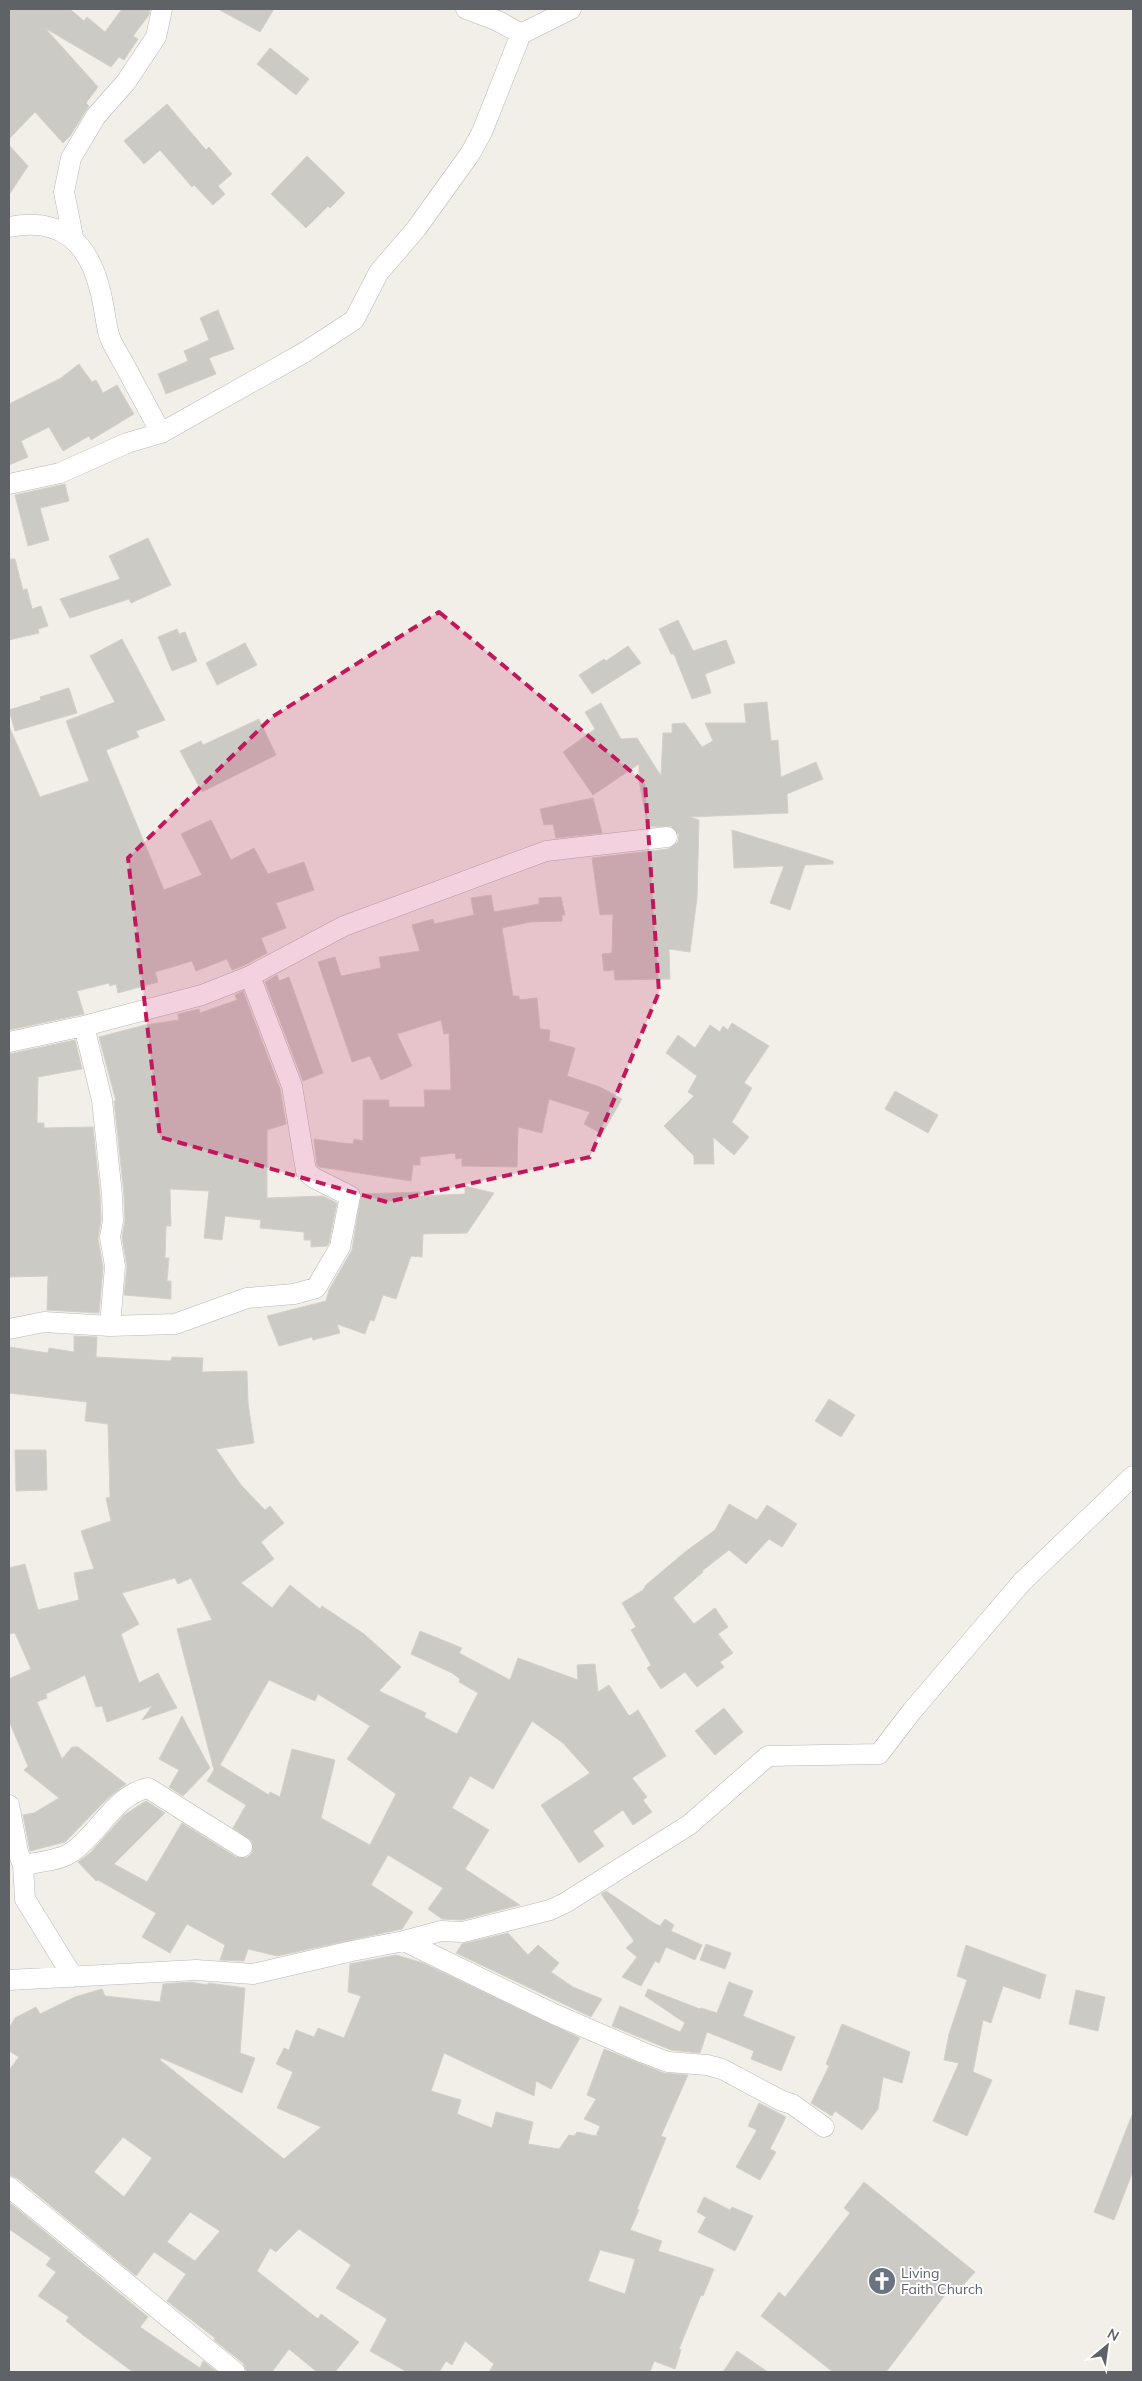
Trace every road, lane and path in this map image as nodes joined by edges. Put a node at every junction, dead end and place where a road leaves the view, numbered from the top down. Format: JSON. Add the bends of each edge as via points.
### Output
{"nodes":[{"id":1,"x":162,"y":9,"type":"edge"},
{"id":2,"x":466,"y":9,"type":"edge"},
{"id":3,"x":571,"y":9,"type":"edge"},
{"id":4,"x":521,"y":34,"type":"junction"},
{"id":5,"x":9,"y":227,"type":"edge"},
{"id":6,"x":73,"y":237,"type":"junction"},
{"id":7,"x":161,"y":433,"type":"junction"},
{"id":8,"x":9,"y":484,"type":"edge"},
{"id":9,"x":667,"y":837,"type":"dead end"},
{"id":10,"x":250,"y":976,"type":"junction"},
{"id":11,"x":84,"y":1026,"type":"junction"},
{"id":12,"x":9,"y":1042,"type":"edge"},
{"id":13,"x":110,"y":1326,"type":"junction"},
{"id":14,"x":9,"y":1328,"type":"edge"},
{"id":15,"x":1133,"y":1476,"type":"edge"},
{"id":16,"x":9,"y":1805,"type":"edge"},
{"id":17,"x":12,"y":1838,"type":"edge"},
{"id":18,"x":242,"y":1847,"type":"dead end"},
{"id":19,"x":23,"y":1865,"type":"junction"},
{"id":20,"x":404,"y":1941,"type":"junction"},
{"id":21,"x":73,"y":1977,"type":"junction"},
{"id":22,"x":9,"y":1980,"type":"edge"},
{"id":23,"x":824,"y":2127,"type":"dead end"},
{"id":24,"x":9,"y":2187,"type":"edge"},
{"id":25,"x":235,"y":2372,"type":"edge"}],
"edges":[{"from":1,"to":6,"type":"street","via":[[156,38],[126,82],[96,116],[71,158],[64,192]]},
{"from":2,"to":4,"type":"street"},
{"from":3,"to":4,"type":"street"},
{"from":4,"to":7,"type":"street","via":[[470,154],[416,229],[379,272],[354,320],[305,352]]},
{"from":5,"to":6,"type":"street","via":[[26,224],[47,226]]},
{"from":6,"to":7,"type":"street","via":[[94,270],[109,336]]},
{"from":7,"to":8,"type":"street","via":[[127,443],[60,473]]},
{"from":9,"to":10,"type":"street","via":[[546,851],[344,926]]},
{"from":10,"to":11,"type":"street","via":[[202,995]]},
{"from":10,"to":13,"type":"street","via":[[292,1086],[306,1171],[350,1196],[340,1247],[316,1288],[309,1292],[247,1298],[175,1324]]},
{"from":11,"to":12,"type":"street"},
{"from":11,"to":13,"type":"street","via":[[102,1100],[112,1195],[110,1237],[115,1266]]},
{"from":13,"to":14,"type":"street","via":[[44,1322]]},
{"from":15,"to":20,"type":"street","via":[[1022,1582],[912,1710],[879,1754],[768,1756],[689,1826],[565,1903],[550,1910],[463,1932],[441,1931]]},
{"from":16,"to":17,"type":"street"},
{"from":17,"to":19,"type":"street"},
{"from":18,"to":19,"type":"street","via":[[148,1788],[134,1791],[71,1853]]},
{"from":19,"to":21,"type":"street","via":[[28,1906]]},
{"from":20,"to":21,"type":"street","via":[[253,1974],[196,1970]]},
{"from":20,"to":23,"type":"street","via":[[554,2014],[644,2053],[668,2062],[722,2069],[792,2104]]},
{"from":21,"to":22,"type":"street"},
{"from":24,"to":25,"type":"street"}]}
